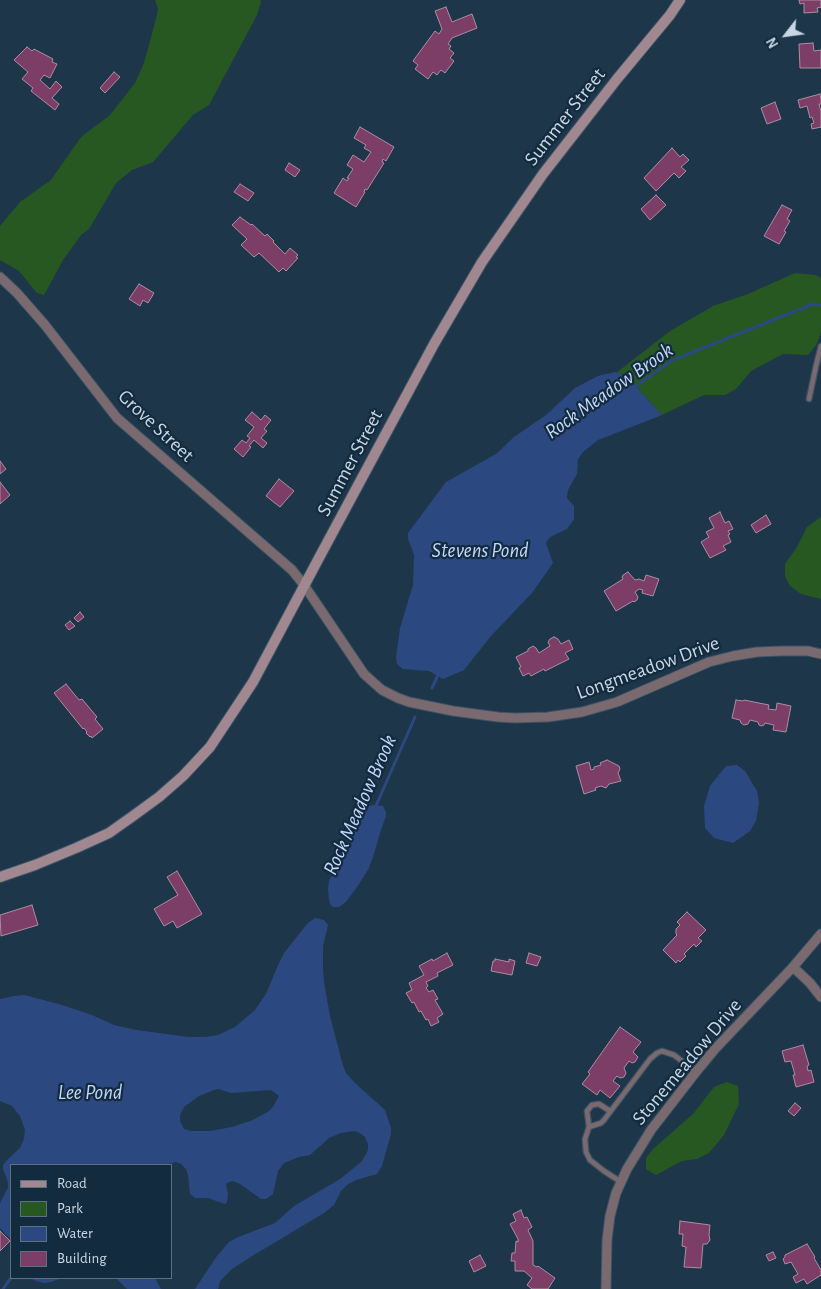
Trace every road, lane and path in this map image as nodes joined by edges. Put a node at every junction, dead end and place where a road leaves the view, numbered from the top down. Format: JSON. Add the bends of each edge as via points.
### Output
{"nodes":[{"id":1,"x":680,"y":0,"type":"edge"},
{"id":2,"x":0,"y":277,"type":"edge"},
{"id":3,"x":821,"y":346,"type":"edge"},
{"id":4,"x":809,"y":399,"type":"dead end"},
{"id":5,"x":304,"y":585,"type":"junction"},
{"id":6,"x":821,"y":654,"type":"edge"},
{"id":7,"x":0,"y":877,"type":"edge"},
{"id":8,"x":821,"y":934,"type":"edge"},
{"id":9,"x":793,"y":967,"type":"junction"},
{"id":10,"x":821,"y":997,"type":"edge"},
{"id":11,"x":696,"y":1072,"type":"junction"},
{"id":12,"x":610,"y":1111,"type":"junction"},
{"id":13,"x":589,"y":1126,"type":"junction"},
{"id":14,"x":621,"y":1182,"type":"junction"},
{"id":15,"x":606,"y":1289,"type":"edge"}],
"edges":[{"from":1,"to":5,"type":"main road","name":"Summer Street","via":[[543,174],[482,262]]},
{"from":2,"to":5,"type":"street","name":"Grove Street","via":[[45,325],[118,418],[278,557]]},
{"from":3,"to":4,"type":"lane"},
{"from":5,"to":6,"type":"street","name":"Longmeadow Drive","via":[[372,682],[398,698],[454,712],[515,718],[565,715],[617,702],[709,662],[733,656],[782,651]]},
{"from":5,"to":7,"type":"main road","name":"Summer Street","via":[[254,682],[210,747],[183,776],[108,833],[68,852]]},
{"from":8,"to":9,"type":"street","name":"Stonemeadow Drive"},
{"from":9,"to":10,"type":"street"},
{"from":9,"to":11,"type":"street","name":"Stonemeadow Drive"},
{"from":11,"to":12,"type":"lane","via":[[674,1055],[662,1051],[657,1053]]},
{"from":11,"to":14,"type":"street","name":"Stonemeadow Drive","via":[[651,1130]]},
{"from":12,"to":13,"type":"lane","via":[[601,1124]]},
{"from":12,"to":13,"type":"lane","via":[[599,1104],[592,1105],[588,1111]]},
{"from":13,"to":14,"type":"lane","via":[[586,1152],[590,1160]]},
{"from":14,"to":15,"type":"street","name":"Stonemeadow Drive","via":[[608,1228]]}]}
